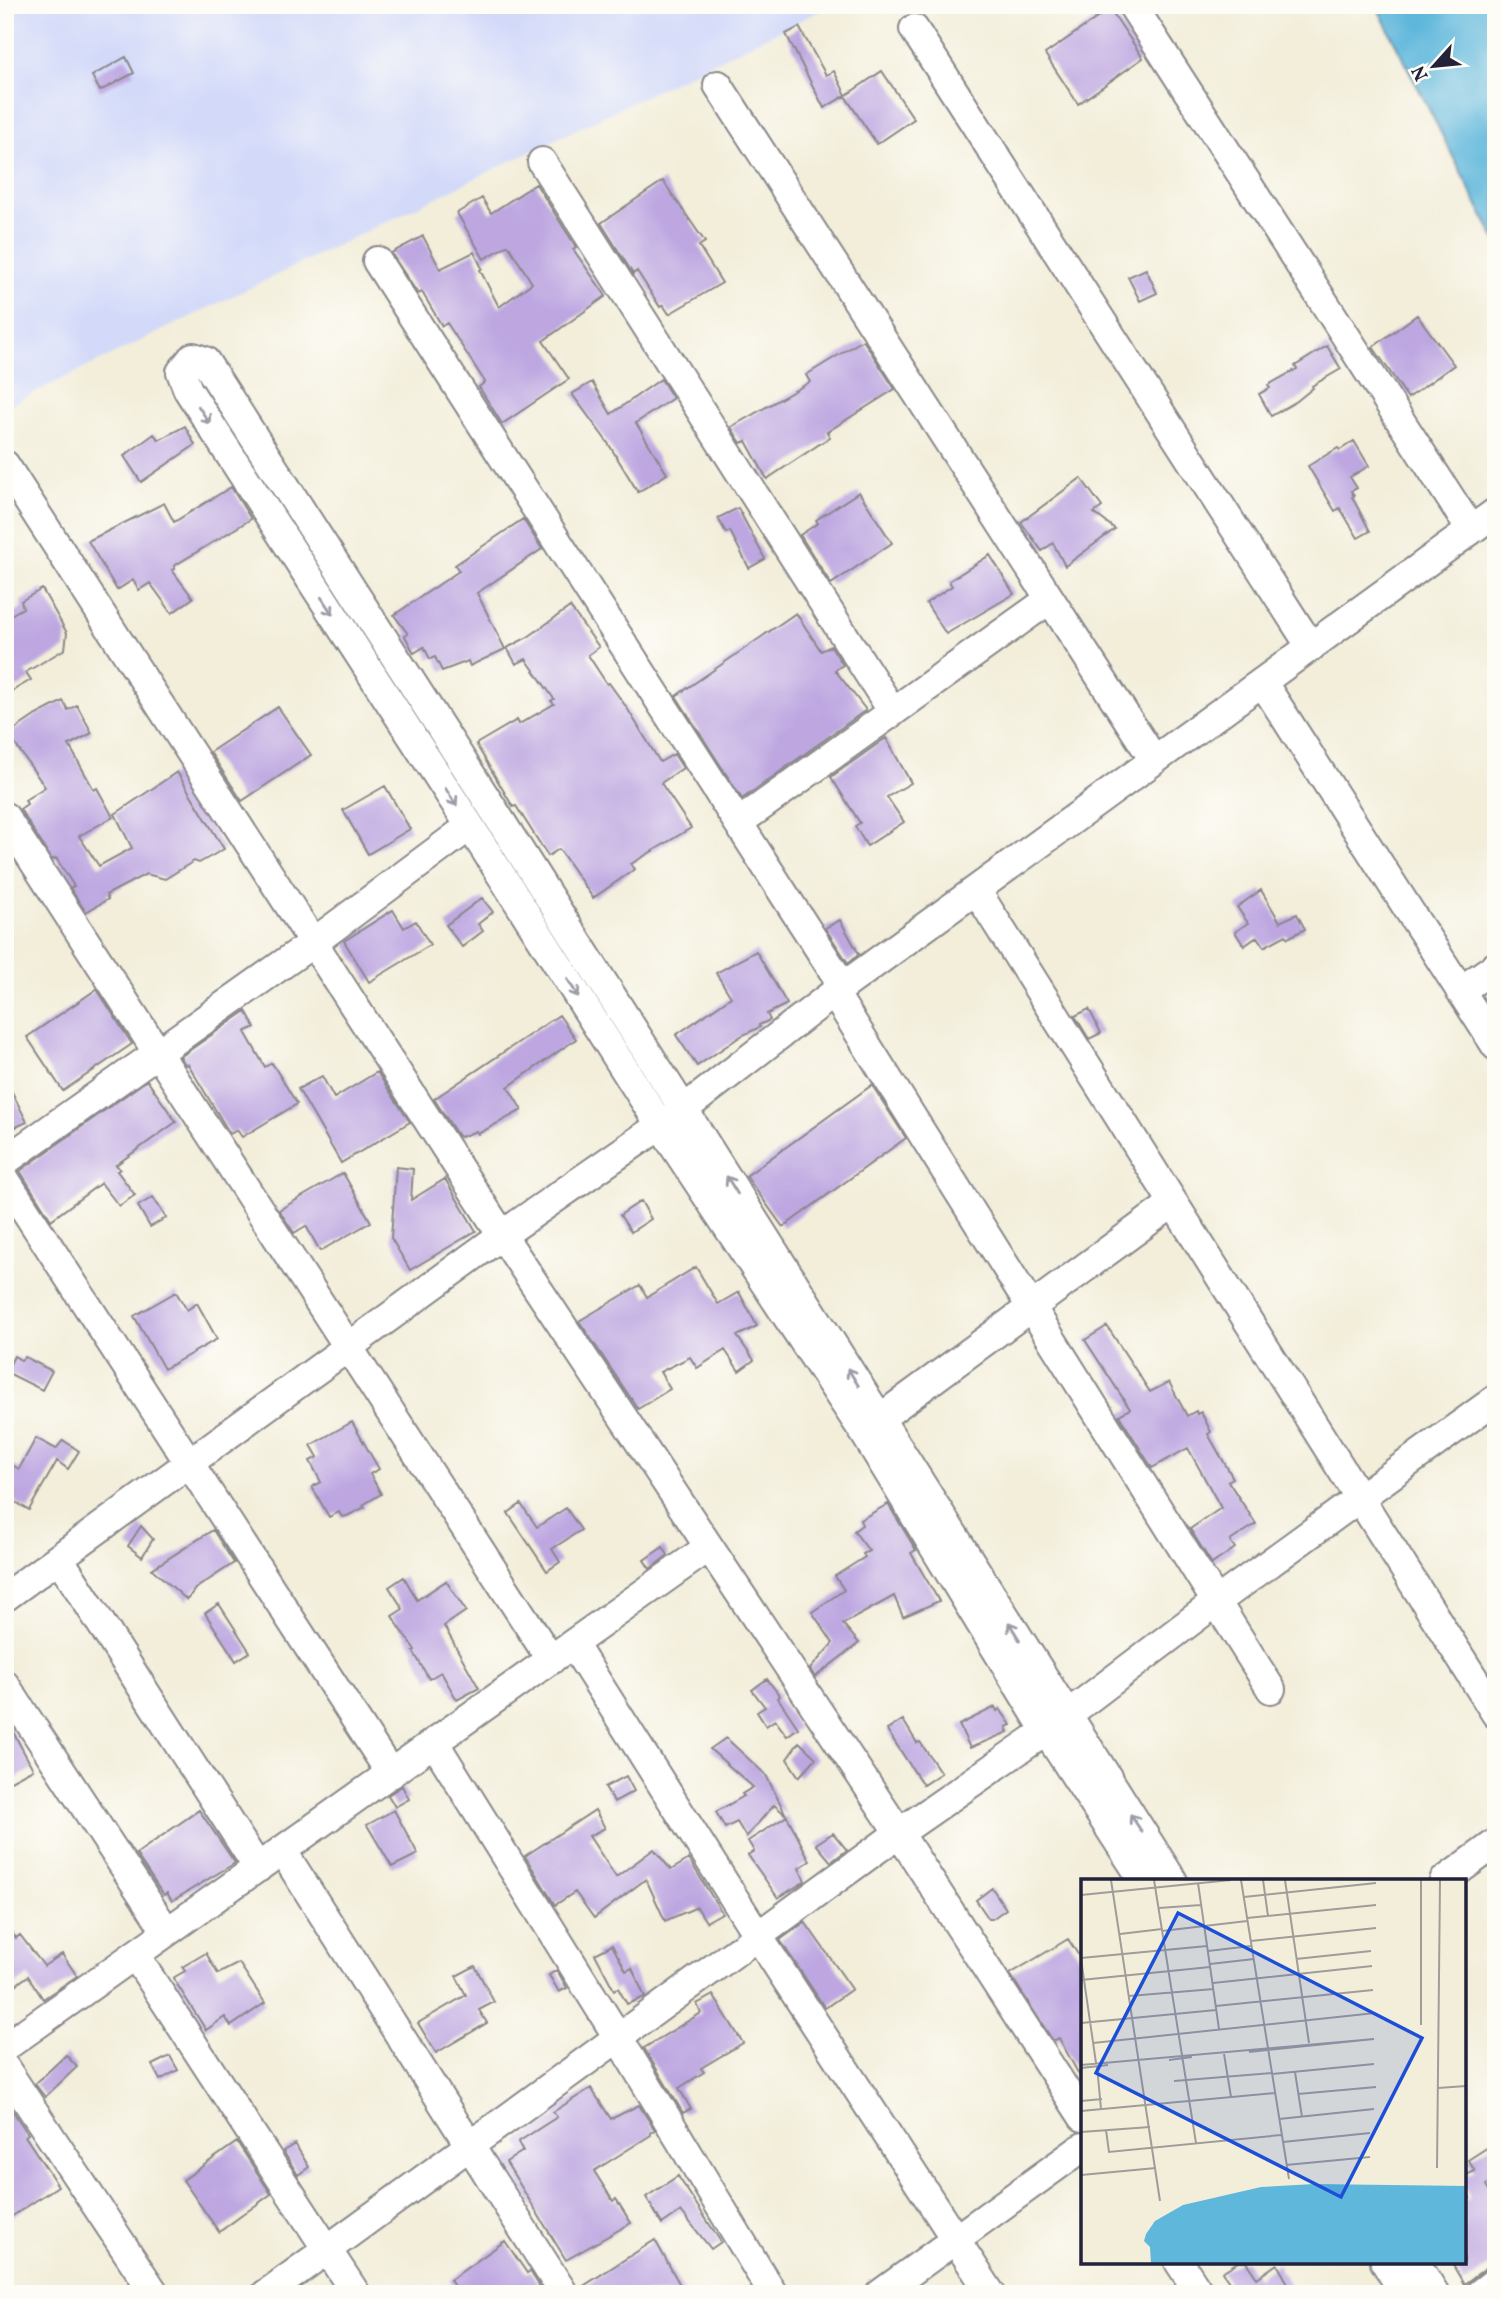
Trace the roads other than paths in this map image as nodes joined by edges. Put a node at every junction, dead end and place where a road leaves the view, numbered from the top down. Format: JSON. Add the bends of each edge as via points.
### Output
{"nodes":[{"id":1,"x":1132,"y":5,"type":"edge"},
{"id":2,"x":914,"y":29,"type":"dead end"},
{"id":3,"x":718,"y":85,"type":"dead end"},
{"id":4,"x":541,"y":162,"type":"dead end"},
{"id":5,"x":377,"y":261,"type":"dead end"},
{"id":6,"x":5,"y":466,"type":"edge"},
{"id":7,"x":1496,"y":512,"type":"edge"},
{"id":8,"x":1471,"y":530,"type":"junction"},
{"id":9,"x":1050,"y":599,"type":"junction"},
{"id":10,"x":1311,"y":647,"type":"junction"},
{"id":11,"x":393,"y":653,"type":"junction"},
{"id":12,"x":370,"y":671,"type":"junction"},
{"id":13,"x":1263,"y":683,"type":"junction"},
{"id":14,"x":893,"y":712,"type":"junction"},
{"id":15,"x":1154,"y":760,"type":"junction"},
{"id":16,"x":5,"y":817,"type":"edge"},
{"id":17,"x":738,"y":823,"type":"junction"},
{"id":18,"x":470,"y":827,"type":"junction"},
{"id":19,"x":976,"y":890,"type":"junction"},
{"id":20,"x":314,"y":942,"type":"junction"},
{"id":21,"x":1496,"y":966,"type":"edge"},
{"id":22,"x":839,"y":990,"type":"junction"},
{"id":23,"x":1460,"y":990,"type":"junction"},
{"id":24,"x":1496,"y":1046,"type":"edge"},
{"id":25,"x":158,"y":1053,"type":"junction"},
{"id":26,"x":684,"y":1109,"type":"junction"},
{"id":27,"x":660,"y":1125,"type":"junction"},
{"id":28,"x":5,"y":1161,"type":"edge"},
{"id":29,"x":5,"y":1179,"type":"edge"},
{"id":30,"x":1173,"y":1203,"type":"junction"},
{"id":31,"x":502,"y":1235,"type":"junction"},
{"id":32,"x":1031,"y":1307,"type":"junction"},
{"id":33,"x":348,"y":1347,"type":"junction"},
{"id":34,"x":1496,"y":1399,"type":"edge"},
{"id":35,"x":879,"y":1419,"type":"junction"},
{"id":36,"x":188,"y":1463,"type":"junction"},
{"id":37,"x":1360,"y":1498,"type":"junction"},
{"id":38,"x":709,"y":1547,"type":"junction"},
{"id":39,"x":59,"y":1558,"type":"junction"},
{"id":40,"x":5,"y":1597,"type":"edge"},
{"id":41,"x":1216,"y":1602,"type":"junction"},
{"id":42,"x":562,"y":1652,"type":"junction"},
{"id":43,"x":5,"y":1685,"type":"edge"},
{"id":44,"x":1271,"y":1689,"type":"dead end"},
{"id":45,"x":1496,"y":1714,"type":"edge"},
{"id":46,"x":1057,"y":1723,"type":"junction"},
{"id":47,"x":434,"y":1742,"type":"junction"},
{"id":48,"x":391,"y":1774,"type":"junction"},
{"id":49,"x":899,"y":1833,"type":"junction"},
{"id":50,"x":1496,"y":1843,"type":"edge"},
{"id":51,"x":282,"y":1850,"type":"junction"},
{"id":52,"x":258,"y":1868,"type":"junction"},
{"id":53,"x":1143,"y":1879,"type":"edge"},
{"id":54,"x":1172,"y":1879,"type":"edge"},
{"id":55,"x":1447,"y":1879,"type":"edge"},
{"id":56,"x":167,"y":1932,"type":"junction"},
{"id":57,"x":758,"y":1937,"type":"junction"},
{"id":58,"x":135,"y":1955,"type":"junction"},
{"id":59,"x":619,"y":2039,"type":"junction"},
{"id":60,"x":5,"y":2047,"type":"edge"},
{"id":61,"x":5,"y":2068,"type":"edge"},
{"id":62,"x":1081,"y":2115,"type":"edge"},
{"id":63,"x":470,"y":2146,"type":"junction"},
{"id":64,"x":1081,"y":2148,"type":"edge"},
{"id":65,"x":956,"y":2240,"type":"junction"},
{"id":66,"x":327,"y":2250,"type":"junction"},
{"id":67,"x":1180,"y":2264,"type":"edge"},
{"id":68,"x":1386,"y":2264,"type":"edge"},
{"id":69,"x":1416,"y":2264,"type":"edge"},
{"id":70,"x":1496,"y":2281,"type":"edge"},
{"id":71,"x":155,"y":2294,"type":"edge"},
{"id":72,"x":266,"y":2294,"type":"edge"},
{"id":73,"x":355,"y":2294,"type":"edge"},
{"id":74,"x":564,"y":2294,"type":"edge"},
{"id":75,"x":773,"y":2294,"type":"edge"},
{"id":76,"x":880,"y":2294,"type":"edge"},
{"id":77,"x":991,"y":2294,"type":"edge"},
{"id":78,"x":1200,"y":2294,"type":"edge"},
{"id":79,"x":1405,"y":2294,"type":"edge"},
{"id":80,"x":1435,"y":2294,"type":"edge"},
{"id":81,"x":1479,"y":2294,"type":"edge"}],
"edges":[{"from":1,"to":8,"type":"street"},
{"from":2,"to":10,"type":"street"},
{"from":3,"to":9,"type":"street"},
{"from":4,"to":14,"type":"street"},
{"from":5,"to":17,"type":"street"},
{"from":6,"to":20,"type":"street"},
{"from":7,"to":8,"type":"street"},
{"from":8,"to":10,"type":"street"},
{"from":9,"to":14,"type":"street"},
{"from":9,"to":15,"type":"street"},
{"from":10,"to":13,"type":"street"},
{"from":11,"to":12,"type":"street"},
{"from":11,"to":12,"type":"street","one_way":true,"via":[[205,361],[193,357],[181,372],[188,390]]},
{"from":11,"to":26,"type":"street"},
{"from":12,"to":18,"type":"street","one_way":true},
{"from":13,"to":15,"type":"street"},
{"from":13,"to":23,"type":"street"},
{"from":14,"to":17,"type":"street"},
{"from":15,"to":19,"type":"street"},
{"from":16,"to":25,"type":"street"},
{"from":17,"to":22,"type":"street"},
{"from":18,"to":20,"type":"street"},
{"from":18,"to":27,"type":"street","one_way":true},
{"from":19,"to":22,"type":"street"},
{"from":19,"to":30,"type":"street"},
{"from":20,"to":25,"type":"street"},
{"from":20,"to":31,"type":"street"},
{"from":21,"to":23,"type":"street"},
{"from":22,"to":26,"type":"street"},
{"from":22,"to":32,"type":"street"},
{"from":23,"to":24,"type":"street"},
{"from":25,"to":28,"type":"street"},
{"from":25,"to":33,"type":"street"},
{"from":26,"to":27,"type":"street"},
{"from":35,"to":26,"type":"street","one_way":true},
{"from":27,"to":31,"type":"street"},
{"from":27,"to":46,"type":"street"},
{"from":29,"to":36,"type":"street"},
{"from":30,"to":32,"type":"street"},
{"from":30,"to":37,"type":"street"},
{"from":31,"to":33,"type":"street"},
{"from":31,"to":38,"type":"street"},
{"from":32,"to":35,"type":"street"},
{"from":32,"to":41,"type":"street"},
{"from":33,"to":36,"type":"street"},
{"from":33,"to":42,"type":"street"},
{"from":34,"to":37,"type":"street"},
{"from":46,"to":35,"type":"street","one_way":true},
{"from":36,"to":39,"type":"street"},
{"from":36,"to":48,"type":"street"},
{"from":37,"to":41,"type":"street"},
{"from":37,"to":45,"type":"street"},
{"from":38,"to":42,"type":"street"},
{"from":38,"to":49,"type":"street"},
{"from":39,"to":40,"type":"street"},
{"from":39,"to":52,"type":"street"},
{"from":41,"to":44,"type":"street"},
{"from":41,"to":46,"type":"street"},
{"from":42,"to":47,"type":"street"},
{"from":42,"to":57,"type":"street"},
{"from":43,"to":56,"type":"street"},
{"from":46,"to":49,"type":"street"},
{"from":46,"to":53,"type":"street"},
{"from":54,"to":46,"type":"street","one_way":true},
{"from":47,"to":48,"type":"street"},
{"from":47,"to":59,"type":"street"},
{"from":48,"to":51,"type":"street"},
{"from":49,"to":57,"type":"street"},
{"from":49,"to":62,"type":"street"},
{"from":50,"to":55,"type":"street"},
{"from":51,"to":52,"type":"street"},
{"from":51,"to":63,"type":"street"},
{"from":52,"to":56,"type":"street"},
{"from":56,"to":58,"type":"street"},
{"from":57,"to":59,"type":"street"},
{"from":57,"to":65,"type":"street"},
{"from":58,"to":60,"type":"street"},
{"from":58,"to":66,"type":"street"},
{"from":59,"to":63,"type":"street"},
{"from":59,"to":75,"type":"street"},
{"from":61,"to":71,"type":"street"},
{"from":63,"to":66,"type":"street"},
{"from":63,"to":74,"type":"street"},
{"from":64,"to":65,"type":"street"},
{"from":65,"to":76,"type":"street"},
{"from":65,"to":77,"type":"street"},
{"from":66,"to":72,"type":"street"},
{"from":66,"to":73,"type":"street"},
{"from":67,"to":78,"type":"street"},
{"from":68,"to":79,"type":"street"},
{"from":69,"to":80,"type":"street"},
{"from":70,"to":81,"type":"street"}]}
